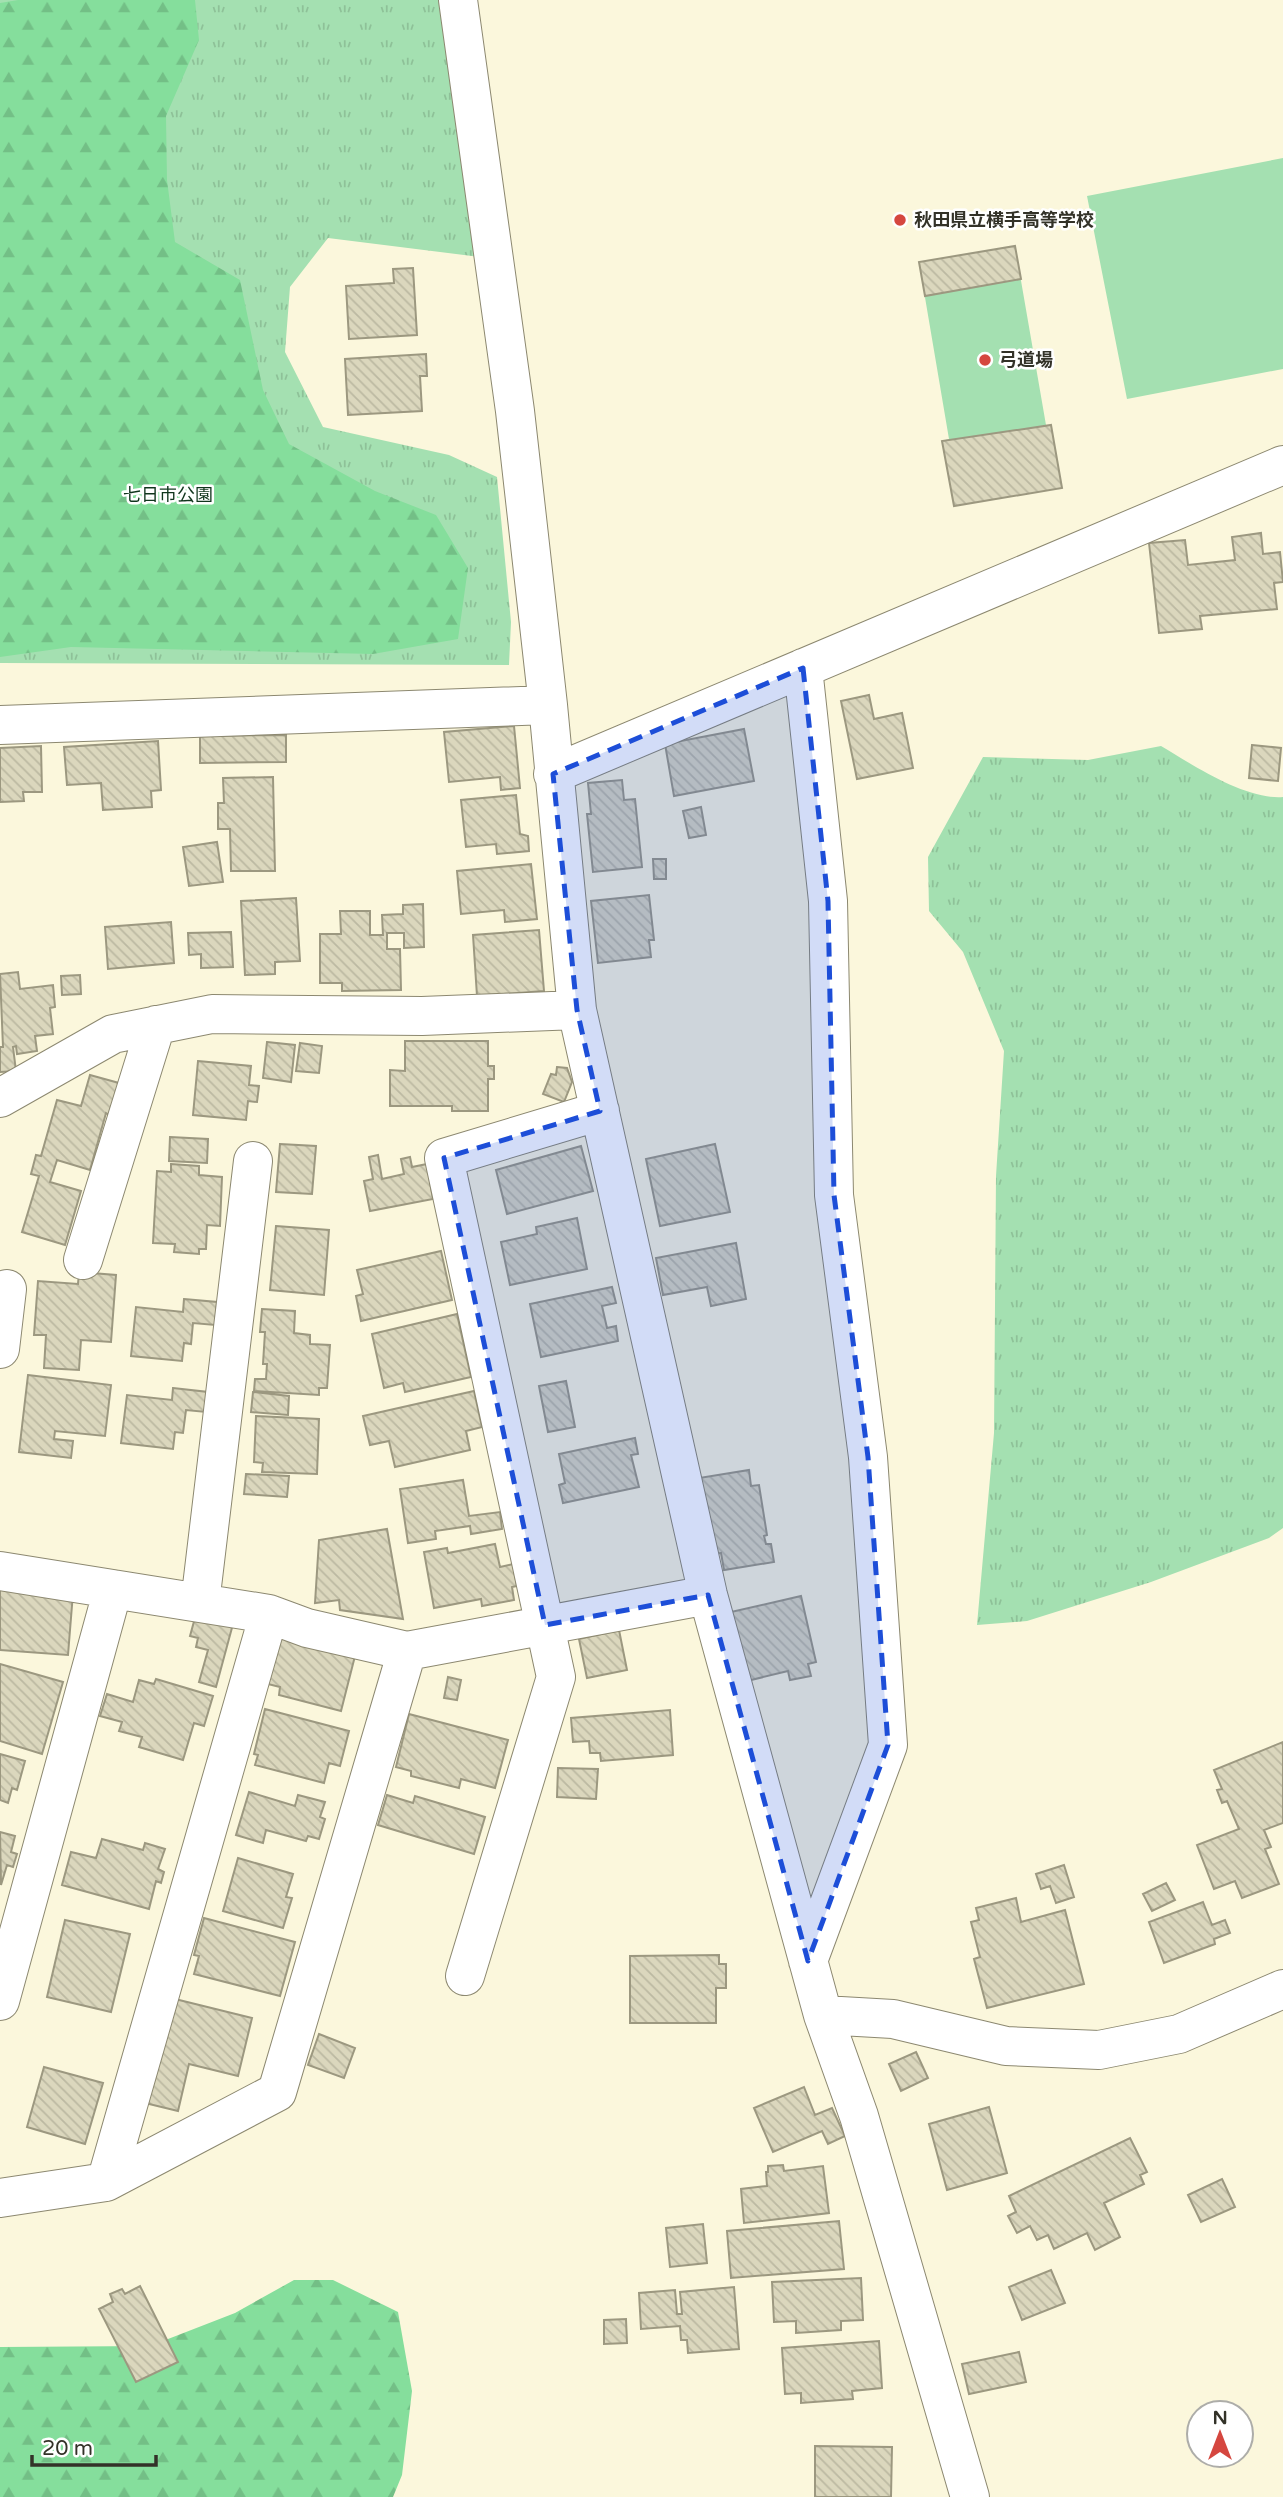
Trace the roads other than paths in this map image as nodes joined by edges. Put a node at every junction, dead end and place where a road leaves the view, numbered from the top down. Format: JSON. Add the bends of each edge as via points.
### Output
{"nodes":[{"id":1,"x":458,"y":0,"type":"edge"},
{"id":2,"x":1283,"y":465,"type":"edge"},
{"id":3,"x":803,"y":668,"type":"junction"},
{"id":4,"x":548,"y":705,"type":"junction"},
{"id":5,"x":0,"y":726,"type":"edge"},
{"id":6,"x":553,"y":774,"type":"junction"},
{"id":7,"x":577,"y":1010,"type":"junction"},
{"id":8,"x":156,"y":1025,"type":"junction"},
{"id":9,"x":0,"y":1098,"type":"edge"},
{"id":10,"x":600,"y":1111,"type":"junction"},
{"id":11,"x":253,"y":1161,"type":"dead end"},
{"id":12,"x":83,"y":1260,"type":"dead end"},
{"id":13,"x":7,"y":1289,"type":"dead end"},
{"id":14,"x":0,"y":1349,"type":"edge"},
{"id":15,"x":0,"y":1571,"type":"edge"},
{"id":16,"x":113,"y":1589,"type":"junction"},
{"id":17,"x":708,"y":1595,"type":"junction"},
{"id":18,"x":200,"y":1604,"type":"junction"},
{"id":19,"x":269,"y":1614,"type":"junction"},
{"id":20,"x":545,"y":1625,"type":"junction"},
{"id":21,"x":407,"y":1651,"type":"junction"},
{"id":22,"x":808,"y":1961,"type":"junction"},
{"id":23,"x":465,"y":1976,"type":"dead end"},
{"id":24,"x":1283,"y":1989,"type":"edge"},
{"id":25,"x":0,"y":2001,"type":"edge"},
{"id":26,"x":823,"y":2015,"type":"junction"},
{"id":27,"x":106,"y":2182,"type":"junction"},
{"id":28,"x":0,"y":2198,"type":"edge"},
{"id":29,"x":970,"y":2497,"type":"edge"}],
"edges":[{"from":1,"to":4,"type":"street","via":[[515,411]]},
{"from":2,"to":3,"type":"street"},
{"from":3,"to":6,"type":"street"},
{"from":3,"to":22,"type":"street","via":[[828,901],[834,1195],[868,1457],[888,1745]]},
{"from":4,"to":5,"type":"street"},
{"from":4,"to":6,"type":"street"},
{"from":6,"to":7,"type":"street"},
{"from":7,"to":8,"type":"street","via":[[422,1016],[212,1014]]},
{"from":7,"to":10,"type":"street"},
{"from":8,"to":9,"type":"street","via":[[113,1034]]},
{"from":8,"to":12,"type":"street"},
{"from":10,"to":17,"type":"street"},
{"from":10,"to":20,"type":"street","via":[[444,1158]]},
{"from":11,"to":18,"type":"street"},
{"from":13,"to":14,"type":"street"},
{"from":15,"to":16,"type":"street"},
{"from":16,"to":18,"type":"street"},
{"from":16,"to":25,"type":"street"},
{"from":17,"to":20,"type":"street"},
{"from":17,"to":22,"type":"street"},
{"from":18,"to":19,"type":"street"},
{"from":19,"to":21,"type":"street","via":[[307,1628]]},
{"from":19,"to":27,"type":"street"},
{"from":20,"to":21,"type":"street"},
{"from":20,"to":23,"type":"street","via":[[556,1677]]},
{"from":21,"to":27,"type":"street","via":[[277,2092]]},
{"from":22,"to":26,"type":"street"},
{"from":24,"to":26,"type":"street","via":[[1179,2034],[1099,2050],[1006,2046],[893,2019]]},
{"from":26,"to":29,"type":"street","via":[[859,2116]]},
{"from":27,"to":28,"type":"street"}]}
